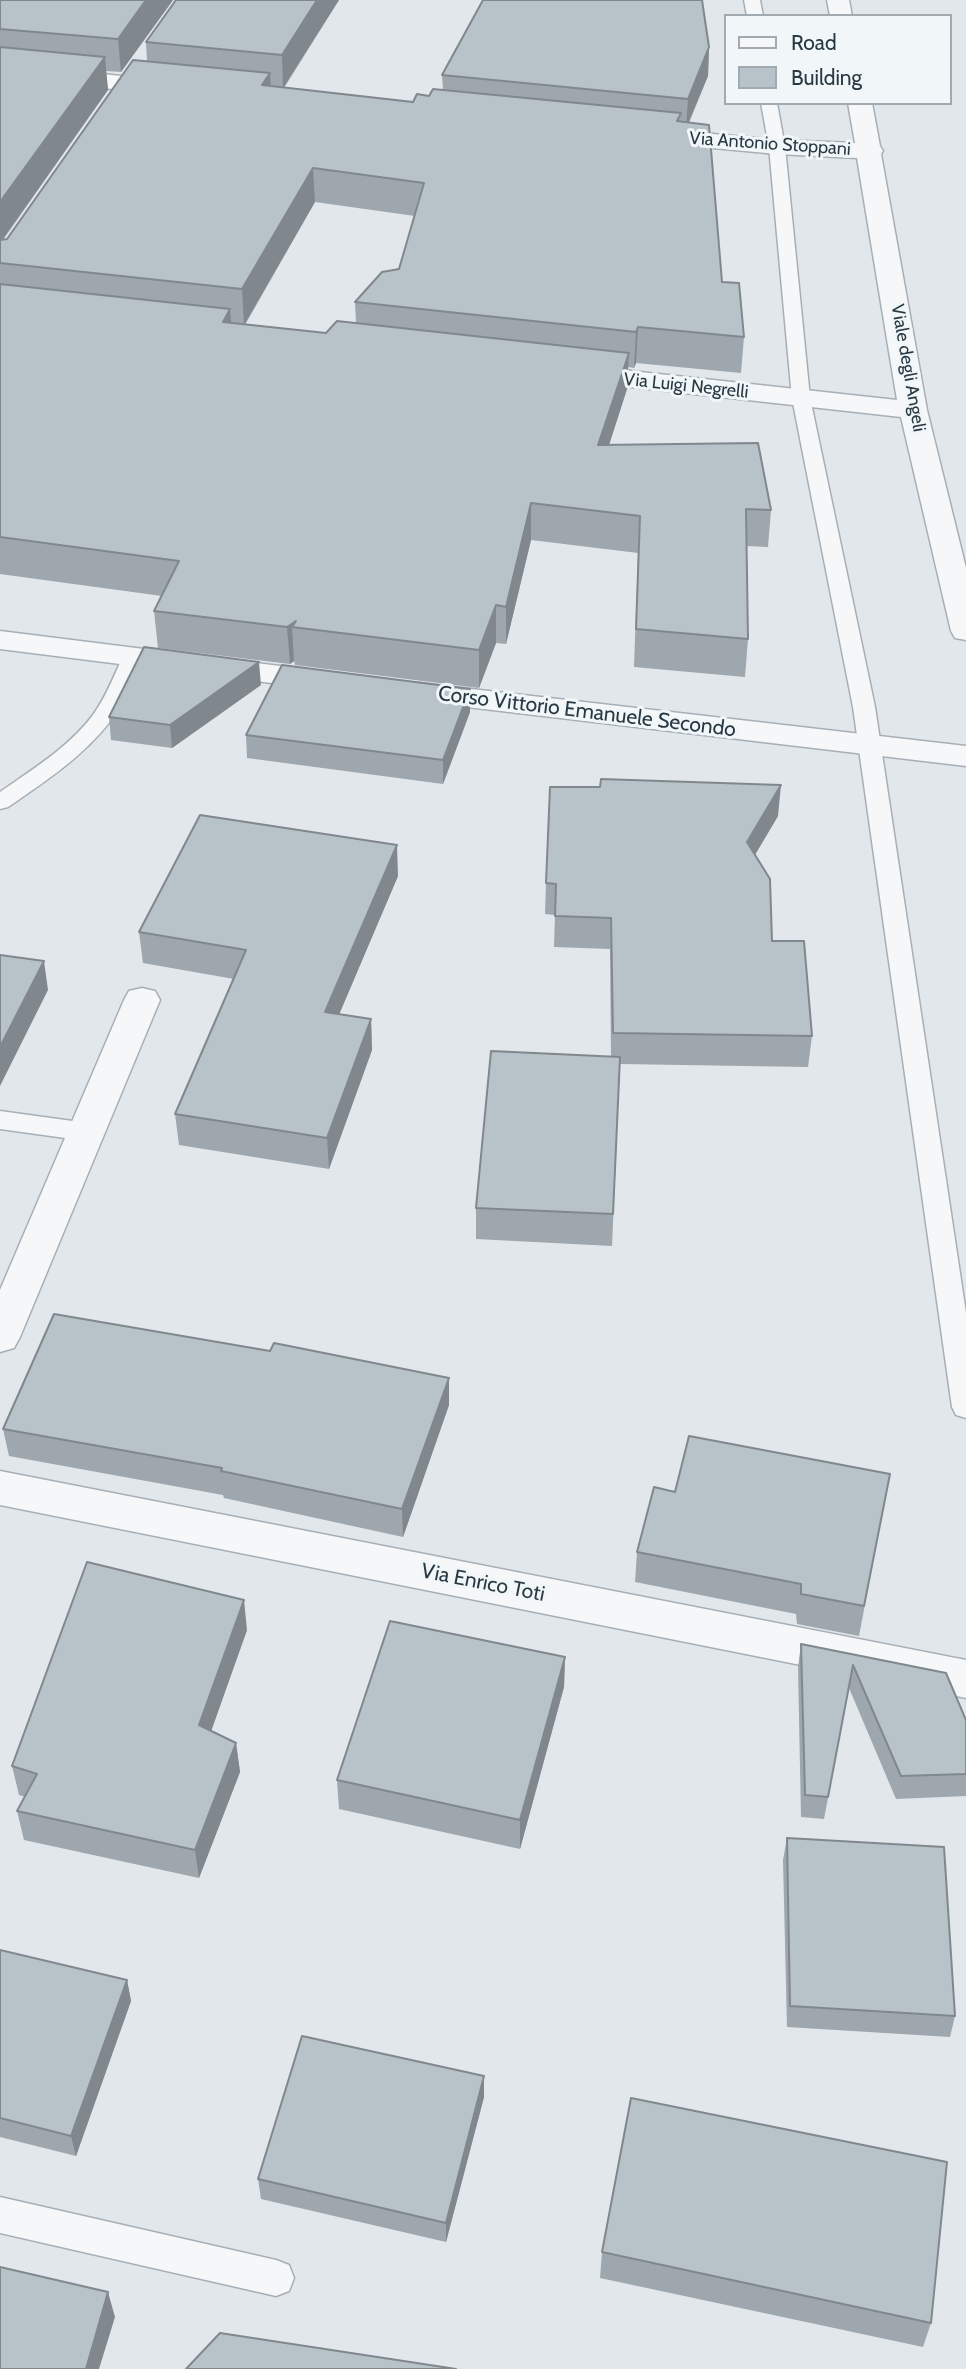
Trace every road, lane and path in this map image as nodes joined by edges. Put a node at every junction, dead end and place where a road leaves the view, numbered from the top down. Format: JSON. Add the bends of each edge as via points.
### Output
{"nodes":[{"id":1,"x":144,"y":62,"type":"edge"},
{"id":2,"x":0,"y":70,"type":"edge"},
{"id":3,"x":128,"y":84,"type":"junction"},
{"id":4,"x":192,"y":90,"type":"edge"},
{"id":5,"x":769,"y":105,"type":"edge"},
{"id":6,"x":860,"y":105,"type":"edge"},
{"id":7,"x":114,"y":106,"type":"edge"},
{"id":8,"x":631,"y":133,"type":"edge"},
{"id":9,"x":776,"y":147,"type":"junction"},
{"id":10,"x":870,"y":151,"type":"junction"},
{"id":11,"x":552,"y":370,"type":"edge"},
{"id":12,"x":801,"y":398,"type":"junction"},
{"id":13,"x":914,"y":410,"type":"junction"},
{"id":14,"x":966,"y":631,"type":"edge"},
{"id":15,"x":0,"y":640,"type":"edge"},
{"id":16,"x":134,"y":656,"type":"junction"},
{"id":17,"x":869,"y":744,"type":"junction"},
{"id":18,"x":966,"y":756,"type":"edge"},
{"id":19,"x":0,"y":802,"type":"edge"},
{"id":20,"x":142,"y":1000,"type":"dead end"},
{"id":21,"x":0,"y":1120,"type":"edge"},
{"id":22,"x":87,"y":1132,"type":"junction"},
{"id":23,"x":0,"y":1337,"type":"edge"},
{"id":24,"x":966,"y":1407,"type":"edge"},
{"id":25,"x":0,"y":1488,"type":"edge"},
{"id":26,"x":966,"y":1679,"type":"edge"},
{"id":27,"x":0,"y":2216,"type":"edge"},
{"id":28,"x":276,"y":2278,"type":"dead end"}],
"edges":[{"from":1,"to":3,"type":"street"},
{"from":2,"to":3,"type":"street"},
{"from":3,"to":4,"type":"street"},
{"from":3,"to":7,"type":"street"},
{"from":5,"to":9,"type":"lane"},
{"from":6,"to":10,"type":"street","name":"Viale degli Angeli"},
{"from":8,"to":9,"type":"street","name":"Via Antonio Stoppani"},
{"from":9,"to":10,"type":"street","name":"Via Antonio Stoppani"},
{"from":9,"to":12,"type":"lane"},
{"from":10,"to":13,"type":"street","name":"Viale degli Angeli"},
{"from":11,"to":12,"type":"street","name":"Via Luigi Negrelli"},
{"from":12,"to":13,"type":"street","name":"Via Luigi Negrelli"},
{"from":12,"to":17,"type":"lane"},
{"from":13,"to":14,"type":"street","name":"Viale degli Angeli"},
{"from":15,"to":16,"type":"street","name":"Corso Vittorio Emanuele Secondo"},
{"from":16,"to":17,"type":"street","name":"Corso Vittorio Emanuele Secondo"},
{"from":16,"to":19,"type":"lane","via":[[112,703],[81,742]]},
{"from":17,"to":18,"type":"street","name":"Corso Vittorio Emanuele Secondo"},
{"from":17,"to":24,"type":"lane"},
{"from":20,"to":22,"type":"street"},
{"from":21,"to":22,"type":"lane"},
{"from":22,"to":23,"type":"street"},
{"from":25,"to":26,"type":"street","name":"Via Enrico Toti"},
{"from":27,"to":28,"type":"lane"}]}
